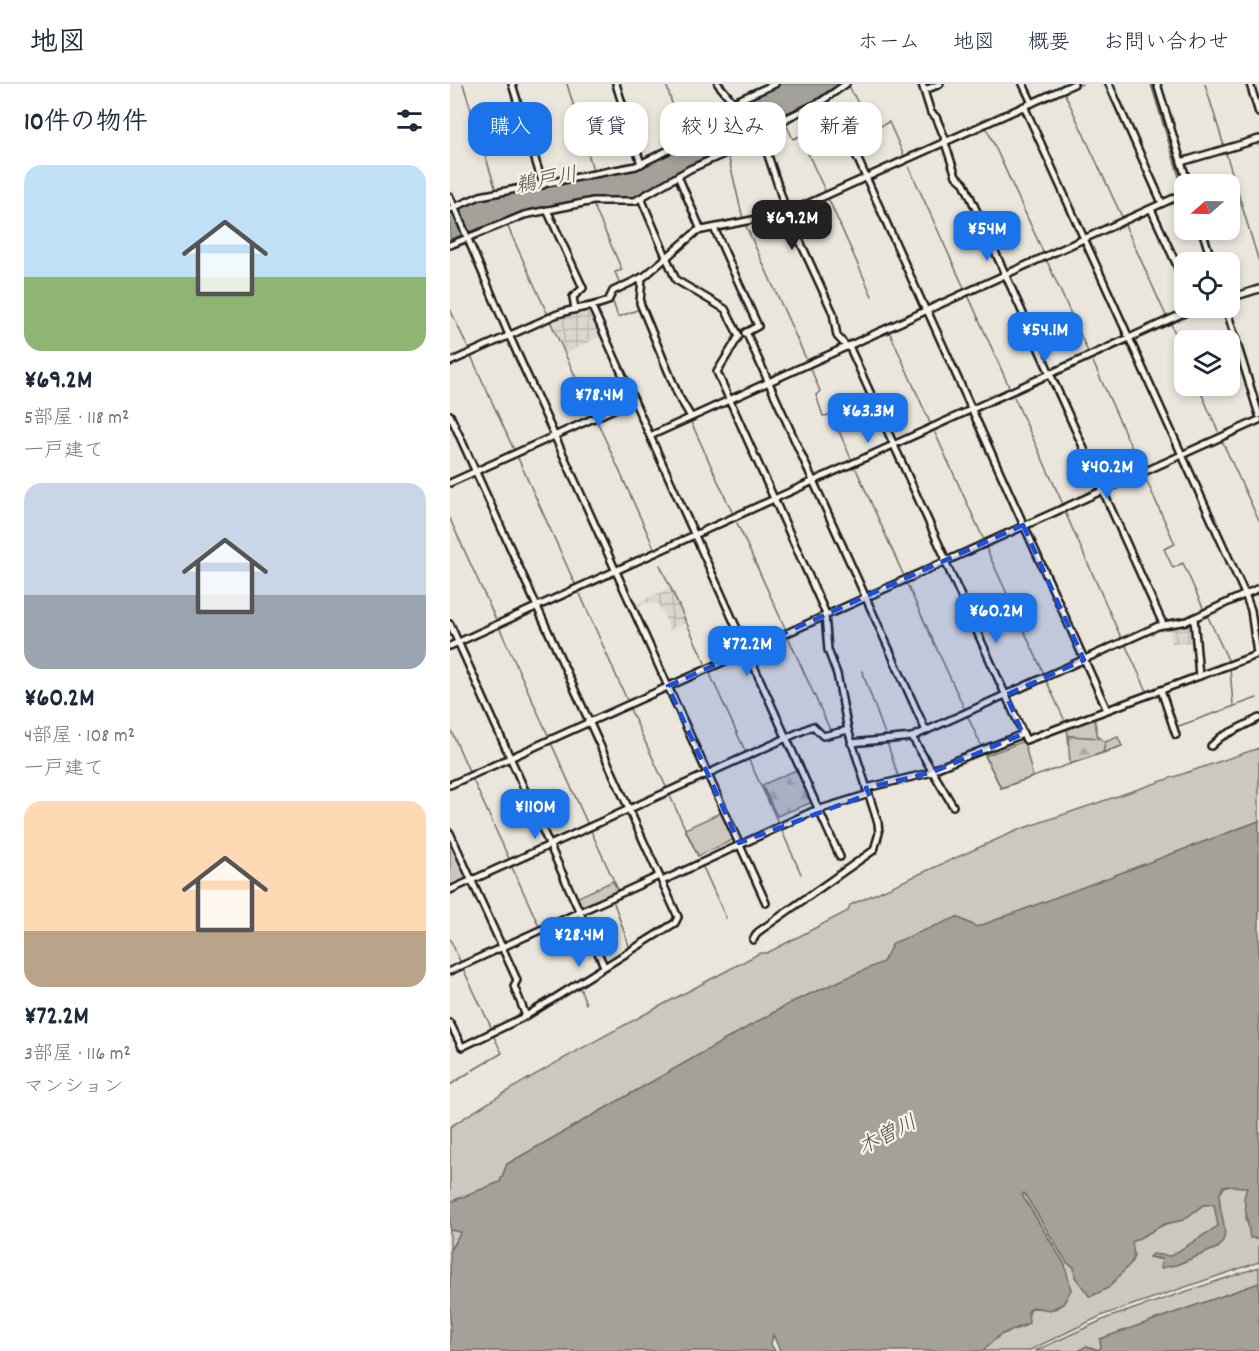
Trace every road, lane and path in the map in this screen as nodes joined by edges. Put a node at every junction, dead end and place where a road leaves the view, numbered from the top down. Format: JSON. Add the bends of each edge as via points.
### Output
{"nodes":[{"id":1,"x":512,"y":84,"type":"edge"},
{"id":2,"x":616,"y":84,"type":"edge"},
{"id":3,"x":718,"y":84,"type":"edge"},
{"id":4,"x":776,"y":84,"type":"edge"},
{"id":5,"x":846,"y":84,"type":"edge"},
{"id":6,"x":922,"y":84,"type":"edge"},
{"id":7,"x":940,"y":84,"type":"edge"},
{"id":8,"x":1023,"y":84,"type":"edge"},
{"id":9,"x":1074,"y":84,"type":"edge"},
{"id":10,"x":1109,"y":84,"type":"edge"},
{"id":11,"x":1157,"y":84,"type":"edge"},
{"id":12,"x":1250,"y":84,"type":"edge"},
{"id":13,"x":925,"y":90,"type":"junction"},
{"id":14,"x":733,"y":102,"type":"edge"},
{"id":15,"x":736,"y":102,"type":"edge"},
{"id":16,"x":820,"y":102,"type":"edge"},
{"id":17,"x":1032,"y":103,"type":"junction"},
{"id":18,"x":1024,"y":106,"type":"junction"},
{"id":19,"x":1259,"y":113,"type":"edge"},
{"id":20,"x":1259,"y":139,"type":"edge"},
{"id":21,"x":945,"y":142,"type":"junction"},
{"id":22,"x":660,"y":154,"type":"edge"},
{"id":23,"x":721,"y":156,"type":"edge"},
{"id":24,"x":768,"y":156,"type":"edge"},
{"id":25,"x":857,"y":156,"type":"edge"},
{"id":26,"x":1181,"y":162,"type":"junction"},
{"id":27,"x":641,"y":164,"type":"junction"},
{"id":28,"x":1185,"y":174,"type":"edge"},
{"id":29,"x":678,"y":176,"type":"junction"},
{"id":30,"x":866,"y":177,"type":"junction"},
{"id":31,"x":543,"y":184,"type":"junction"},
{"id":32,"x":450,"y":197,"type":"edge"},
{"id":33,"x":641,"y":198,"type":"junction"},
{"id":34,"x":1174,"y":198,"type":"edge"},
{"id":35,"x":1162,"y":203,"type":"junction"},
{"id":36,"x":453,"y":208,"type":"edge"},
{"id":37,"x":1151,"y":209,"type":"junction"},
{"id":38,"x":547,"y":210,"type":"junction"},
{"id":39,"x":788,"y":213,"type":"junction"},
{"id":40,"x":714,"y":228,"type":"junction"},
{"id":41,"x":701,"y":230,"type":"junction"},
{"id":42,"x":465,"y":236,"type":"junction"},
{"id":43,"x":1084,"y":239,"type":"junction"},
{"id":44,"x":450,"y":245,"type":"edge"},
{"id":45,"x":667,"y":258,"type":"junction"},
{"id":46,"x":1174,"y":259,"type":"edge"},
{"id":47,"x":1005,"y":274,"type":"junction"},
{"id":48,"x":642,"y":277,"type":"junction"},
{"id":49,"x":1259,"y":289,"type":"edge"},
{"id":50,"x":1240,"y":295,"type":"edge"},
{"id":51,"x":592,"y":307,"type":"junction"},
{"id":52,"x":575,"y":309,"type":"junction"},
{"id":53,"x":927,"y":311,"type":"junction"},
{"id":54,"x":1175,"y":318,"type":"edge"},
{"id":55,"x":1229,"y":318,"type":"edge"},
{"id":56,"x":746,"y":332,"type":"junction"},
{"id":57,"x":509,"y":335,"type":"junction"},
{"id":58,"x":739,"y":336,"type":"junction"},
{"id":59,"x":1130,"y":340,"type":"junction"},
{"id":60,"x":848,"y":346,"type":"junction"},
{"id":61,"x":450,"y":362,"type":"edge"},
{"id":62,"x":1051,"y":375,"type":"junction"},
{"id":63,"x":769,"y":382,"type":"junction"},
{"id":64,"x":634,"y":400,"type":"junction"},
{"id":65,"x":729,"y":400,"type":"junction"},
{"id":66,"x":972,"y":411,"type":"junction"},
{"id":67,"x":450,"y":415,"type":"edge"},
{"id":68,"x":1259,"y":415,"type":"edge"},
{"id":69,"x":691,"y":417,"type":"junction"},
{"id":70,"x":1259,"y":420,"type":"edge"},
{"id":71,"x":555,"y":436,"type":"junction"},
{"id":72,"x":650,"y":436,"type":"junction"},
{"id":73,"x":894,"y":447,"type":"junction"},
{"id":74,"x":1181,"y":455,"type":"junction"},
{"id":75,"x":476,"y":472,"type":"junction"},
{"id":76,"x":450,"y":483,"type":"edge"},
{"id":77,"x":815,"y":483,"type":"junction"},
{"id":78,"x":1103,"y":489,"type":"junction"},
{"id":79,"x":775,"y":501,"type":"junction"},
{"id":80,"x":1023,"y":525,"type":"junction"},
{"id":81,"x":696,"y":537,"type":"junction"},
{"id":82,"x":946,"y":560,"type":"junction"},
{"id":83,"x":616,"y":571,"type":"junction"},
{"id":84,"x":1259,"y":588,"type":"edge"},
{"id":85,"x":1245,"y":594,"type":"junction"},
{"id":86,"x":866,"y":596,"type":"junction"},
{"id":87,"x":538,"y":608,"type":"junction"},
{"id":88,"x":825,"y":615,"type":"junction"},
{"id":89,"x":1194,"y":618,"type":"junction"},
{"id":90,"x":450,"y":624,"type":"edge"},
{"id":91,"x":1163,"y":624,"type":"junction"},
{"id":92,"x":459,"y":644,"type":"junction"},
{"id":93,"x":450,"y":646,"type":"edge"},
{"id":94,"x":748,"y":650,"type":"junction"},
{"id":95,"x":1258,"y":653,"type":"edge"},
{"id":96,"x":1084,"y":660,"type":"junction"},
{"id":97,"x":1198,"y":674,"type":"junction"},
{"id":98,"x":668,"y":686,"type":"junction"},
{"id":99,"x":1161,"y":690,"type":"junction"},
{"id":100,"x":1006,"y":695,"type":"junction"},
{"id":101,"x":1107,"y":708,"type":"junction"},
{"id":102,"x":1259,"y":718,"type":"edge"},
{"id":103,"x":590,"y":723,"type":"junction"},
{"id":104,"x":848,"y":730,"type":"junction"},
{"id":105,"x":926,"y":731,"type":"junction"},
{"id":106,"x":1176,"y":735,"type":"dead end"},
{"id":107,"x":787,"y":737,"type":"junction"},
{"id":108,"x":912,"y":737,"type":"junction"},
{"id":109,"x":1024,"y":737,"type":"junction"},
{"id":110,"x":851,"y":742,"type":"junction"},
{"id":111,"x":1211,"y":746,"type":"dead end"},
{"id":112,"x":510,"y":758,"type":"junction"},
{"id":113,"x":932,"y":771,"type":"junction"},
{"id":114,"x":707,"y":774,"type":"junction"},
{"id":115,"x":450,"y":785,"type":"edge"},
{"id":116,"x":868,"y":791,"type":"junction"},
{"id":117,"x":953,"y":806,"type":"dead end"},
{"id":118,"x":818,"y":808,"type":"junction"},
{"id":119,"x":629,"y":809,"type":"junction"},
{"id":120,"x":450,"y":832,"type":"edge"},
{"id":121,"x":739,"y":842,"type":"junction"},
{"id":122,"x":550,"y":845,"type":"junction"},
{"id":123,"x":840,"y":857,"type":"dead end"},
{"id":124,"x":661,"y":878,"type":"junction"},
{"id":125,"x":472,"y":880,"type":"junction"},
{"id":126,"x":450,"y":890,"type":"edge"},
{"id":127,"x":766,"y":903,"type":"dead end"},
{"id":128,"x":581,"y":914,"type":"junction"},
{"id":129,"x":753,"y":940,"type":"dead end"},
{"id":130,"x":502,"y":947,"type":"junction"},
{"id":131,"x":604,"y":966,"type":"junction"},
{"id":132,"x":450,"y":971,"type":"edge"},
{"id":133,"x":526,"y":1016,"type":"junction"},
{"id":134,"x":450,"y":1023,"type":"edge"},
{"id":135,"x":453,"y":1035,"type":"edge"}],
"edges":[{"from":1,"to":31,"type":"street"},
{"from":2,"to":27,"type":"street"},
{"from":3,"to":14,"type":"street"},
{"from":4,"to":15,"type":"street"},
{"from":5,"to":16,"type":"street"},
{"from":6,"to":13,"type":"street"},
{"from":7,"to":13,"type":"street"},
{"from":8,"to":17,"type":"street"},
{"from":9,"to":17,"type":"street"},
{"from":10,"to":35,"type":"street"},
{"from":11,"to":26,"type":"street"},
{"from":12,"to":19,"type":"street"},
{"from":13,"to":21,"type":"street"},
{"from":17,"to":18,"type":"street"},
{"from":18,"to":21,"type":"street"},
{"from":18,"to":43,"type":"street"},
{"from":20,"to":26,"type":"street"},
{"from":21,"to":30,"type":"street"},
{"from":21,"to":47,"type":"street","via":[[956,176],[964,183]]},
{"from":22,"to":27,"type":"street"},
{"from":23,"to":29,"type":"street"},
{"from":24,"to":39,"type":"street"},
{"from":25,"to":30,"type":"street"},
{"from":26,"to":28,"type":"street"},
{"from":27,"to":31,"type":"street"},
{"from":29,"to":33,"type":"street"},
{"from":29,"to":41,"type":"street"},
{"from":30,"to":39,"type":"street"},
{"from":30,"to":53,"type":"street"},
{"from":31,"to":36,"type":"street","via":[[480,196]]},
{"from":32,"to":36,"type":"street"},
{"from":33,"to":38,"type":"street","via":[[626,203],[593,201]]},
{"from":33,"to":45,"type":"street"},
{"from":34,"to":35,"type":"street"},
{"from":35,"to":37,"type":"street"},
{"from":36,"to":42,"type":"street"},
{"from":37,"to":43,"type":"street"},
{"from":37,"to":46,"type":"street"},
{"from":38,"to":42,"type":"street"},
{"from":38,"to":52,"type":"street","via":[[583,288],[573,297]]},
{"from":39,"to":40,"type":"street"},
{"from":39,"to":60,"type":"street","via":[[833,313],[837,336]]},
{"from":40,"to":41,"type":"street"},
{"from":40,"to":56,"type":"street","via":[[758,326]]},
{"from":41,"to":45,"type":"street"},
{"from":42,"to":44,"type":"street"},
{"from":42,"to":57,"type":"street"},
{"from":43,"to":47,"type":"street"},
{"from":43,"to":59,"type":"street"},
{"from":45,"to":48,"type":"street"},
{"from":45,"to":58,"type":"street","via":[[676,280],[724,309]]},
{"from":47,"to":53,"type":"street"},
{"from":47,"to":62,"type":"street"},
{"from":48,"to":51,"type":"street","via":[[614,291],[608,301]]},
{"from":48,"to":69,"type":"street","via":[[640,303]]},
{"from":49,"to":50,"type":"street"},
{"from":51,"to":52,"type":"street"},
{"from":51,"to":64,"type":"street"},
{"from":52,"to":57,"type":"street"},
{"from":53,"to":60,"type":"street"},
{"from":53,"to":66,"type":"street"},
{"from":54,"to":59,"type":"street"},
{"from":55,"to":68,"type":"street"},
{"from":56,"to":58,"type":"street"},
{"from":56,"to":63,"type":"street"},
{"from":57,"to":61,"type":"street"},
{"from":57,"to":71,"type":"street"},
{"from":58,"to":65,"type":"street","via":[[717,372]]},
{"from":59,"to":62,"type":"street"},
{"from":59,"to":74,"type":"street"},
{"from":60,"to":63,"type":"street"},
{"from":60,"to":73,"type":"street"},
{"from":62,"to":66,"type":"street"},
{"from":62,"to":78,"type":"street"},
{"from":63,"to":65,"type":"street"},
{"from":63,"to":77,"type":"street"},
{"from":64,"to":71,"type":"street"},
{"from":64,"to":72,"type":"street"},
{"from":65,"to":69,"type":"street"},
{"from":65,"to":79,"type":"street"},
{"from":66,"to":73,"type":"street"},
{"from":66,"to":80,"type":"street"},
{"from":67,"to":75,"type":"street"},
{"from":69,"to":72,"type":"street"},
{"from":70,"to":74,"type":"street"},
{"from":71,"to":75,"type":"street"},
{"from":71,"to":83,"type":"street"},
{"from":72,"to":81,"type":"street"},
{"from":73,"to":77,"type":"street"},
{"from":73,"to":82,"type":"street"},
{"from":74,"to":78,"type":"street"},
{"from":74,"to":85,"type":"street"},
{"from":75,"to":76,"type":"street"},
{"from":75,"to":87,"type":"street"},
{"from":77,"to":79,"type":"street"},
{"from":77,"to":86,"type":"street"},
{"from":78,"to":80,"type":"street"},
{"from":78,"to":91,"type":"street"},
{"from":79,"to":81,"type":"street"},
{"from":79,"to":88,"type":"street"},
{"from":80,"to":82,"type":"street"},
{"from":80,"to":96,"type":"street"},
{"from":81,"to":83,"type":"street"},
{"from":81,"to":94,"type":"street"},
{"from":82,"to":86,"type":"street"},
{"from":82,"to":100,"type":"street"},
{"from":83,"to":87,"type":"street"},
{"from":83,"to":98,"type":"street"},
{"from":84,"to":85,"type":"street"},
{"from":85,"to":89,"type":"street"},
{"from":85,"to":95,"type":"street"},
{"from":86,"to":88,"type":"street"},
{"from":86,"to":105,"type":"street"},
{"from":87,"to":92,"type":"street"},
{"from":87,"to":103,"type":"street"},
{"from":88,"to":94,"type":"street"},
{"from":88,"to":104,"type":"street","via":[[828,650]]},
{"from":89,"to":91,"type":"street"},
{"from":89,"to":97,"type":"street"},
{"from":90,"to":92,"type":"street"},
{"from":91,"to":96,"type":"street"},
{"from":92,"to":93,"type":"street"},
{"from":92,"to":112,"type":"street"},
{"from":94,"to":98,"type":"street"},
{"from":94,"to":107,"type":"street"},
{"from":95,"to":97,"type":"street"},
{"from":96,"to":100,"type":"street"},
{"from":96,"to":101,"type":"street"},
{"from":97,"to":99,"type":"street"},
{"from":98,"to":103,"type":"street"},
{"from":98,"to":114,"type":"street"},
{"from":99,"to":101,"type":"street"},
{"from":99,"to":106,"type":"street"},
{"from":100,"to":105,"type":"street"},
{"from":100,"to":109,"type":"street"},
{"from":101,"to":109,"type":"street"},
{"from":102,"to":111,"type":"street"},
{"from":103,"to":112,"type":"street"},
{"from":103,"to":119,"type":"street"},
{"from":104,"to":107,"type":"street","via":[[823,736],[813,726]]},
{"from":104,"to":110,"type":"street"},
{"from":105,"to":108,"type":"street"},
{"from":107,"to":114,"type":"street"},
{"from":107,"to":118,"type":"street"},
{"from":108,"to":110,"type":"street"},
{"from":108,"to":113,"type":"street"},
{"from":109,"to":113,"type":"street"},
{"from":110,"to":116,"type":"street"},
{"from":112,"to":115,"type":"street"},
{"from":112,"to":122,"type":"street"},
{"from":113,"to":116,"type":"street"},
{"from":113,"to":117,"type":"street"},
{"from":114,"to":119,"type":"street"},
{"from":114,"to":121,"type":"street"},
{"from":116,"to":118,"type":"street"},
{"from":116,"to":129,"type":"street","via":[[879,833],[874,850],[766,926]]},
{"from":118,"to":121,"type":"street"},
{"from":118,"to":123,"type":"street"},
{"from":119,"to":122,"type":"street"},
{"from":119,"to":124,"type":"street"},
{"from":120,"to":125,"type":"street"},
{"from":121,"to":124,"type":"street"},
{"from":121,"to":127,"type":"street"},
{"from":122,"to":125,"type":"street"},
{"from":122,"to":128,"type":"street"},
{"from":124,"to":128,"type":"street"},
{"from":124,"to":131,"type":"street","via":[[678,920]]},
{"from":125,"to":126,"type":"street"},
{"from":125,"to":130,"type":"street"},
{"from":128,"to":130,"type":"street"},
{"from":128,"to":131,"type":"street"},
{"from":130,"to":132,"type":"street"},
{"from":130,"to":133,"type":"street","via":[[517,980],[514,986]]},
{"from":131,"to":133,"type":"street"},
{"from":133,"to":135,"type":"street","via":[[462,1047]]},
{"from":134,"to":135,"type":"street"}]}
